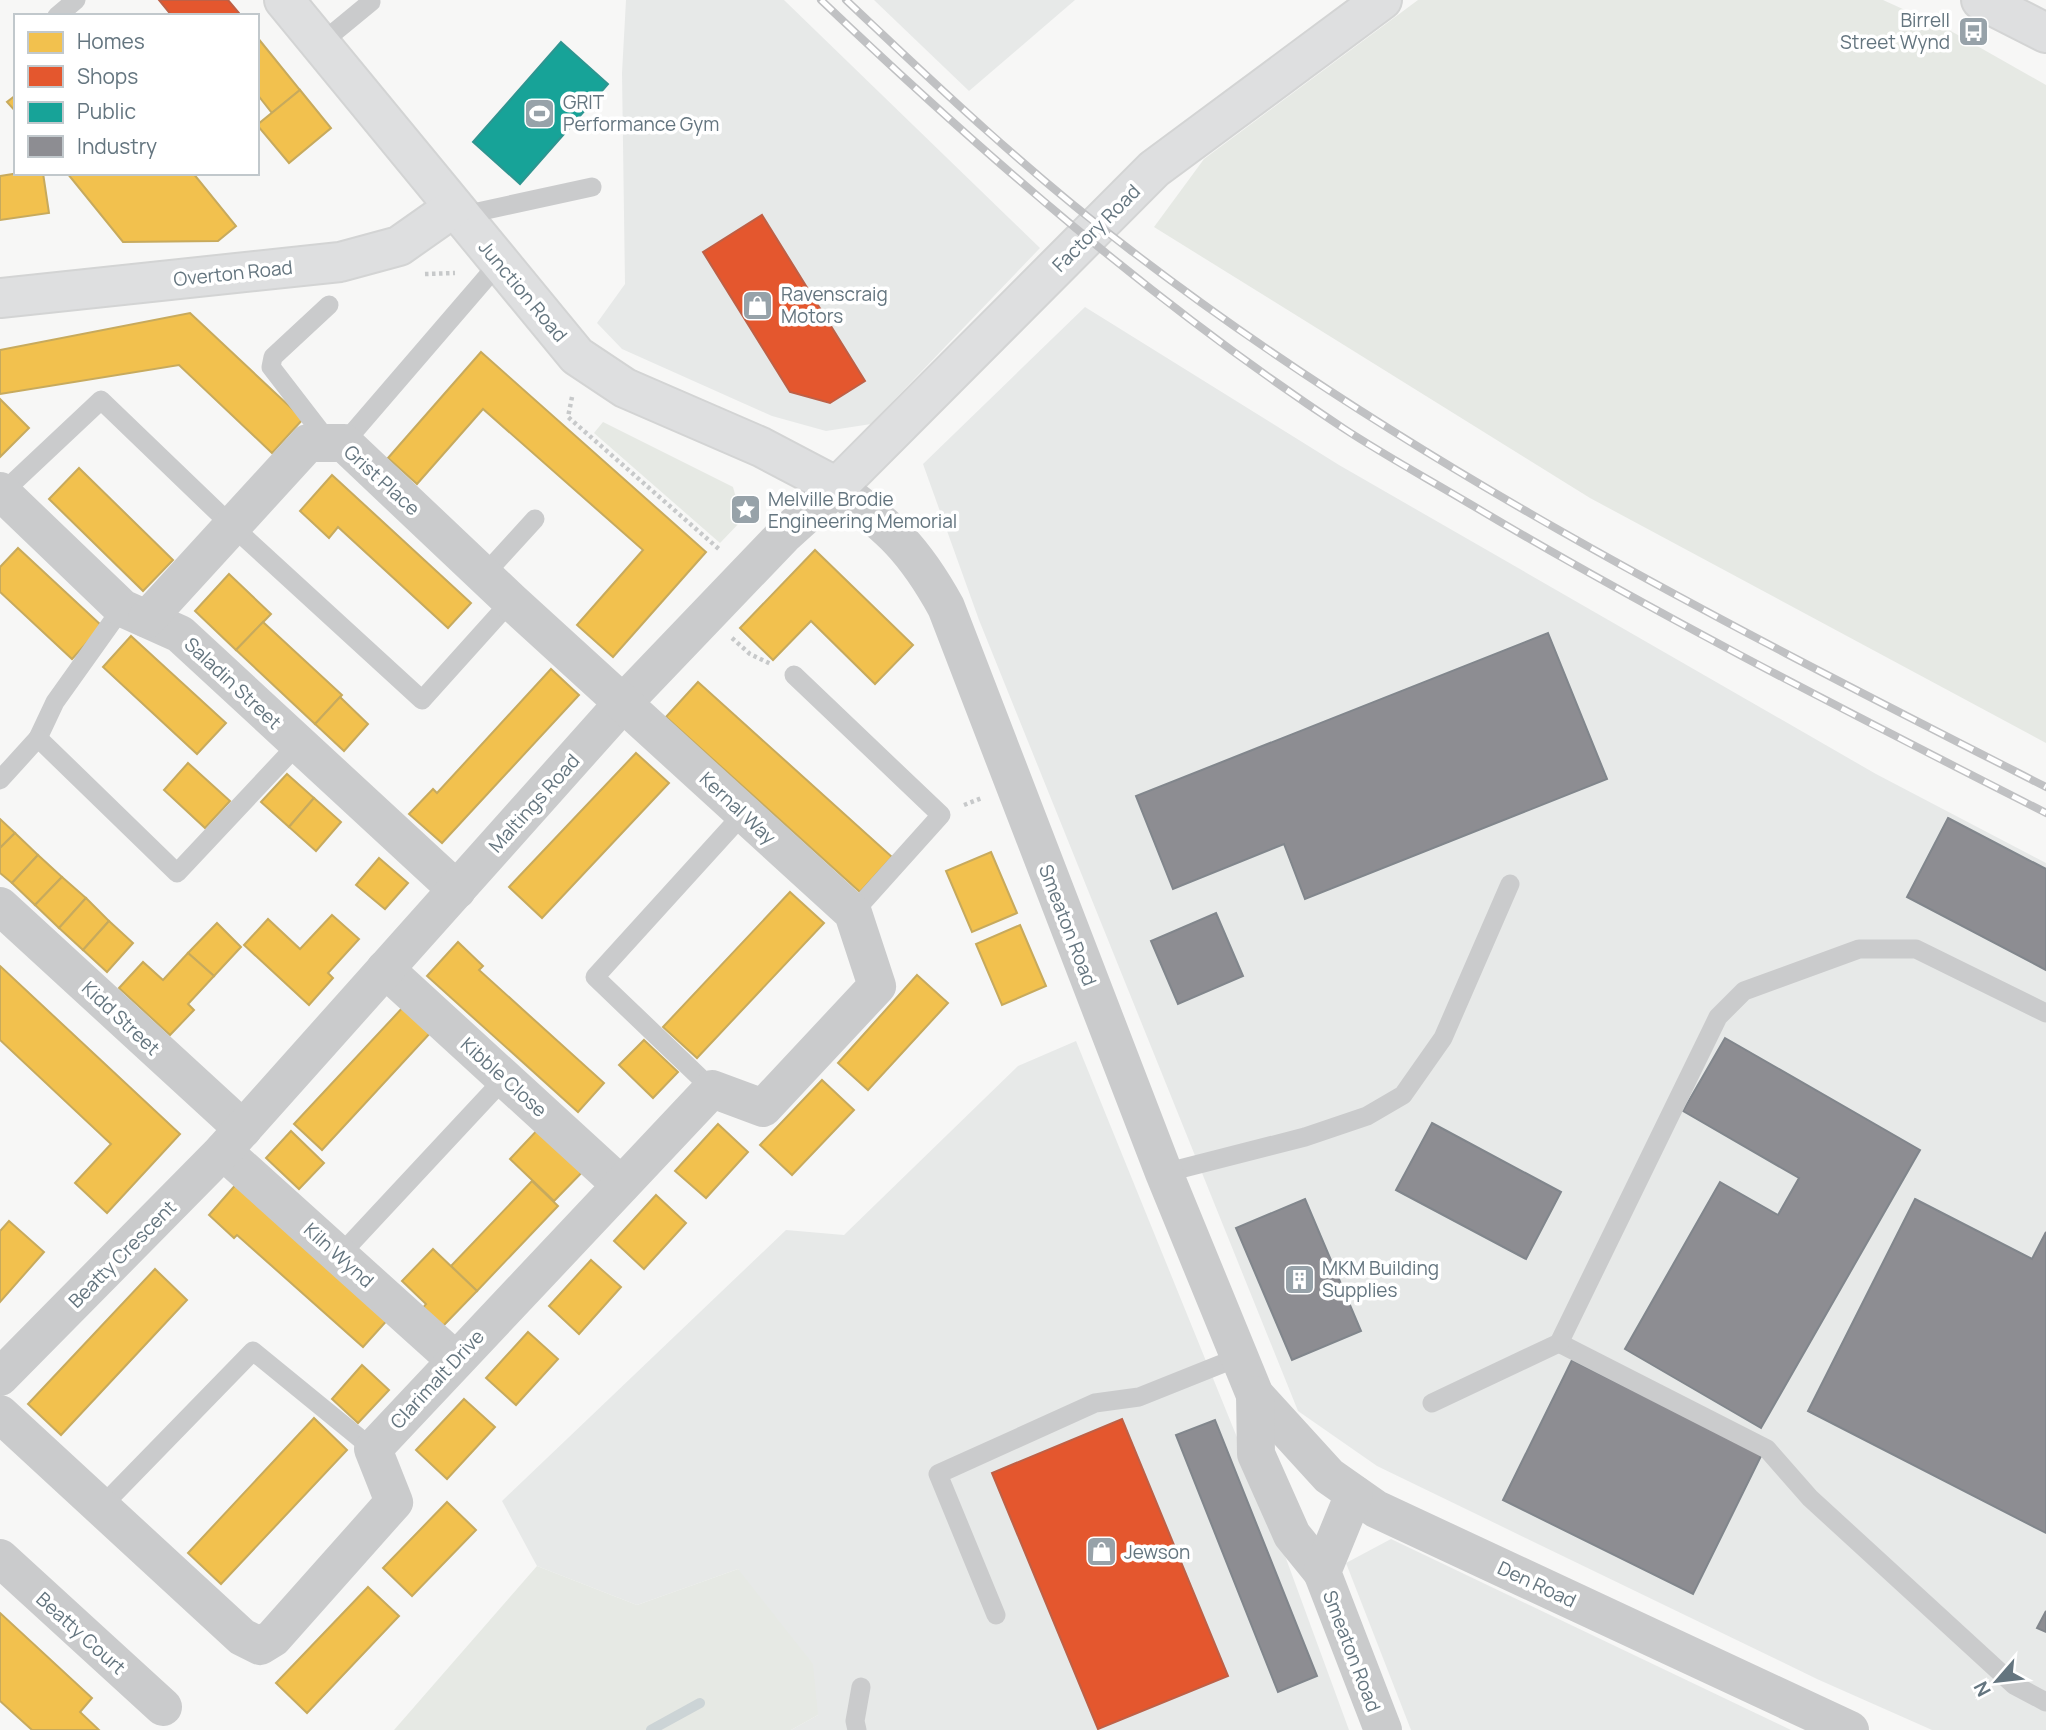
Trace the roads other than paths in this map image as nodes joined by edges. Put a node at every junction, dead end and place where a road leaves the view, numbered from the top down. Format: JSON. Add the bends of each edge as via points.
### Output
{"nodes":[{"id":1,"x":76,"y":0,"type":"edge"},
{"id":2,"x":284,"y":0,"type":"edge"},
{"id":3,"x":1382,"y":0,"type":"edge"},
{"id":4,"x":1981,"y":0,"type":"edge"},
{"id":5,"x":371,"y":2,"type":"dead end"},
{"id":6,"x":59,"y":14,"type":"edge"},
{"id":7,"x":2046,"y":33,"type":"edge"},
{"id":8,"x":320,"y":44,"type":"junction"},
{"id":9,"x":592,"y":187,"type":"dead end"},
{"id":10,"x":456,"y":212,"type":"junction"},
{"id":11,"x":499,"y":263,"type":"junction"},
{"id":12,"x":0,"y":298,"type":"edge"},
{"id":13,"x":329,"y":305,"type":"dead end"},
{"id":14,"x":336,"y":442,"type":"junction"},
{"id":15,"x":836,"y":486,"type":"junction"},
{"id":16,"x":1,"y":492,"type":"edge"},
{"id":17,"x":535,"y":519,"type":"dead end"},
{"id":18,"x":232,"y":526,"type":"junction"},
{"id":19,"x":484,"y":575,"type":"junction"},
{"id":20,"x":511,"y":601,"type":"junction"},
{"id":21,"x":134,"y":614,"type":"junction"},
{"id":22,"x":794,"y":676,"type":"road end"},
{"id":23,"x":624,"y":702,"type":"junction"},
{"id":24,"x":38,"y":738,"type":"junction"},
{"id":25,"x":298,"y":744,"type":"junction"},
{"id":26,"x":0,"y":780,"type":"edge"},
{"id":27,"x":744,"y":813,"type":"junction"},
{"id":28,"x":1510,"y":884,"type":"dead end"},
{"id":29,"x":457,"y":890,"type":"junction"},
{"id":30,"x":0,"y":906,"type":"edge"},
{"id":31,"x":853,"y":913,"type":"junction"},
{"id":32,"x":386,"y":969,"type":"junction"},
{"id":33,"x":2046,"y":1013,"type":"edge"},
{"id":34,"x":505,"y":1078,"type":"junction"},
{"id":35,"x":712,"y":1089,"type":"junction"},
{"id":36,"x":233,"y":1140,"type":"junction"},
{"id":37,"x":1164,"y":1173,"type":"junction"},
{"id":38,"x":621,"y":1185,"type":"junction"},
{"id":39,"x":339,"y":1255,"type":"junction"},
{"id":40,"x":1559,"y":1343,"type":"junction"},
{"id":41,"x":1239,"y":1357,"type":"junction"},
{"id":42,"x":454,"y":1359,"type":"junction"},
{"id":43,"x":0,"y":1377,"type":"edge"},
{"id":44,"x":1255,"y":1395,"type":"junction"},
{"id":45,"x":1432,"y":1403,"type":"dead end"},
{"id":46,"x":0,"y":1414,"type":"edge"},
{"id":47,"x":373,"y":1449,"type":"junction"},
{"id":48,"x":1354,"y":1494,"type":"junction"},
{"id":49,"x":102,"y":1506,"type":"junction"},
{"id":50,"x":0,"y":1559,"type":"edge"},
{"id":51,"x":1322,"y":1572,"type":"junction"},
{"id":52,"x":996,"y":1615,"type":"dead end"},
{"id":53,"x":861,"y":1687,"type":"dead end"},
{"id":54,"x":2046,"y":1702,"type":"edge"},
{"id":55,"x":163,"y":1707,"type":"dead end"},
{"id":56,"x":857,"y":1730,"type":"edge"},
{"id":57,"x":1382,"y":1730,"type":"edge"},
{"id":58,"x":1850,"y":1730,"type":"edge"}],
"edges":[{"from":1,"to":6,"type":"lane"},
{"from":2,"to":8,"type":"street","name":"Junction Road"},
{"from":3,"to":15,"type":"street","name":"Factory Road","via":[[1154,169]]},
{"from":4,"to":7,"type":"street"},
{"from":5,"to":8,"type":"lane"},
{"from":8,"to":10,"type":"street","name":"Junction Road"},
{"from":9,"to":10,"type":"lane"},
{"from":10,"to":11,"type":"street","name":"Junction Road"},
{"from":10,"to":12,"type":"street","name":"Overton Road","via":[[399,246],[340,262]]},
{"from":11,"to":14,"type":"lane"},
{"from":11,"to":15,"type":"street","name":"Junction Road","via":[[577,356],[625,388],[761,447]]},
{"from":13,"to":14,"type":"lane","via":[[273,357],[271,367]]},
{"from":14,"to":18,"type":"street","name":"Grist Place","via":[[308,443]]},
{"from":14,"to":19,"type":"street","name":"Grist Place"},
{"from":15,"to":23,"type":"street","name":"Maltings Road"},
{"from":15,"to":37,"type":"street","name":"Smeaton Road","via":[[894,531],[924,568],[946,607]]},
{"from":16,"to":18,"type":"lane","via":[[101,400]]},
{"from":16,"to":21,"type":"street","name":"Saladin Street"},
{"from":17,"to":19,"type":"lane"},
{"from":18,"to":20,"type":"lane","via":[[422,700]]},
{"from":18,"to":21,"type":"street","name":"Grist Place"},
{"from":19,"to":20,"type":"street","name":"Grist Place"},
{"from":20,"to":23,"type":"street","name":"Grist Place"},
{"from":21,"to":24,"type":"lane","via":[[55,702]]},
{"from":21,"to":25,"type":"street","name":"Saladin Street","via":[[180,634]]},
{"from":22,"to":31,"type":"lane","via":[[941,815]]},
{"from":23,"to":27,"type":"street","name":"Kernal Way"},
{"from":23,"to":29,"type":"street","name":"Maltings Road"},
{"from":24,"to":25,"type":"lane","via":[[177,873]]},
{"from":24,"to":26,"type":"lane"},
{"from":25,"to":29,"type":"street","name":"Saladin Street"},
{"from":27,"to":31,"type":"street","name":"Kernal Way"},
{"from":27,"to":35,"type":"lane","via":[[595,977]]},
{"from":28,"to":37,"type":"lane","via":[[1443,1038],[1403,1095],[1367,1116],[1305,1138]]},
{"from":29,"to":32,"type":"street","name":"Maltings Road"},
{"from":30,"to":36,"type":"street","name":"Kidd Street"},
{"from":31,"to":35,"type":"street","via":[[877,986],[763,1108]]},
{"from":32,"to":34,"type":"street","name":"Kibble Close"},
{"from":32,"to":36,"type":"street","name":"Maltings Road"},
{"from":33,"to":40,"type":"lane","via":[[1916,949],[1859,950],[1744,991],[1718,1017]]},
{"from":34,"to":38,"type":"street","name":"Kibble Close"},
{"from":34,"to":39,"type":"lane"},
{"from":35,"to":38,"type":"street","name":"Clarimalt Drive"},
{"from":36,"to":39,"type":"street","name":"Kiln Wynd"},
{"from":36,"to":43,"type":"street","name":"Beatty Crescent"},
{"from":37,"to":41,"type":"street","name":"Smeaton Road"},
{"from":38,"to":42,"type":"street","name":"Clarimalt Drive"},
{"from":39,"to":42,"type":"street","name":"Kiln Wynd"},
{"from":40,"to":45,"type":"lane"},
{"from":40,"to":54,"type":"lane","via":[[1768,1449],[1810,1498],[2014,1685]]},
{"from":41,"to":44,"type":"street","name":"Smeaton Road"},
{"from":41,"to":52,"type":"lane","via":[[1139,1397],[1095,1403],[938,1474]]},
{"from":42,"to":47,"type":"street","name":"Clarimalt Drive"},
{"from":44,"to":48,"type":"street","name":"Den Road","via":[[1329,1476]]},
{"from":44,"to":51,"type":"street","via":[[1256,1454],[1292,1535]]},
{"from":46,"to":49,"type":"street"},
{"from":47,"to":49,"type":"lane","via":[[253,1351]]},
{"from":47,"to":49,"type":"street","via":[[394,1502],[260,1646],[242,1637]]},
{"from":48,"to":51,"type":"street","name":"Smeaton Road"},
{"from":48,"to":58,"type":"street","name":"Den Road","via":[[1376,1509]]},
{"from":50,"to":55,"type":"street","name":"Beatty Court"},
{"from":51,"to":57,"type":"street","name":"Smeaton Road"},
{"from":53,"to":56,"type":"lane"}]}
